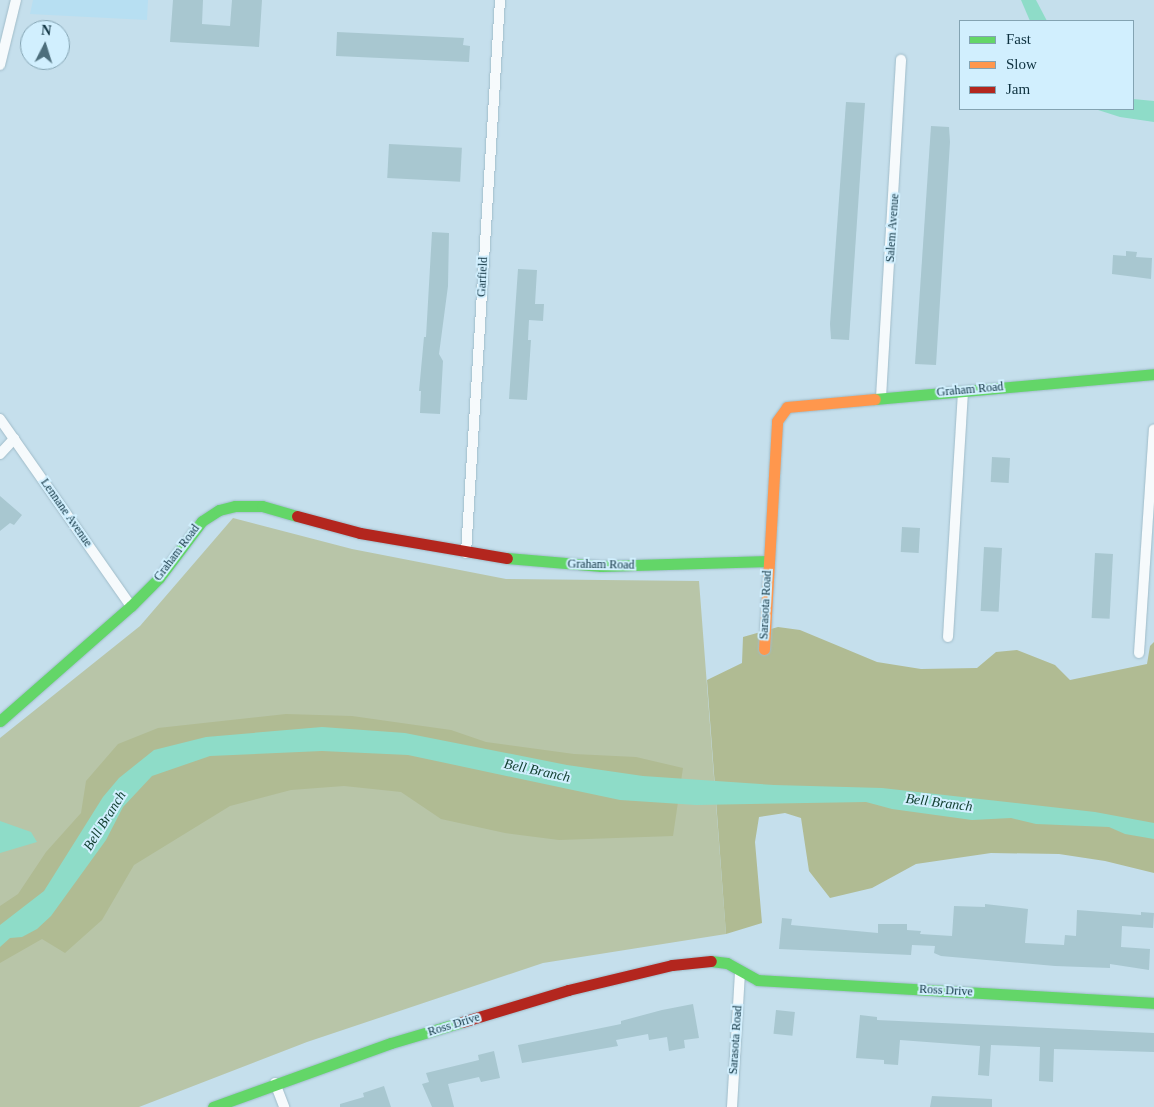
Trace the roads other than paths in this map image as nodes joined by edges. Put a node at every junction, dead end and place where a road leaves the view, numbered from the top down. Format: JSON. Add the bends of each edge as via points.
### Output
{"nodes":[{"id":1,"x":16,"y":0,"type":"edge"},
{"id":2,"x":500,"y":0,"type":"edge"},
{"id":3,"x":901,"y":60,"type":"dead end"},
{"id":4,"x":0,"y":65,"type":"edge"},
{"id":5,"x":1154,"y":374,"type":"edge"},
{"id":6,"x":962,"y":391,"type":"junction"},
{"id":7,"x":881,"y":397,"type":"junction"},
{"id":8,"x":0,"y":419,"type":"edge"},
{"id":9,"x":1154,"y":430,"type":"edge"},
{"id":10,"x":14,"y":439,"type":"junction"},
{"id":11,"x":0,"y":454,"type":"edge"},
{"id":12,"x":466,"y":553,"type":"junction"},
{"id":13,"x":769,"y":561,"type":"junction"},
{"id":14,"x":131,"y":606,"type":"junction"},
{"id":15,"x":948,"y":637,"type":"dead end"},
{"id":16,"x":764,"y":649,"type":"dead end"},
{"id":17,"x":1139,"y":653,"type":"dead end"},
{"id":18,"x":0,"y":721,"type":"edge"},
{"id":19,"x":740,"y":973,"type":"junction"},
{"id":20,"x":1154,"y":1003,"type":"edge"},
{"id":21,"x":276,"y":1083,"type":"junction"},
{"id":22,"x":213,"y":1107,"type":"edge"},
{"id":23,"x":284,"y":1107,"type":"edge"},
{"id":24,"x":732,"y":1107,"type":"edge"}],
"edges":[{"from":1,"to":4,"type":"street"},
{"from":2,"to":12,"type":"street","name":"Garfield"},
{"from":3,"to":7,"type":"street","name":"Salem Avenue"},
{"from":5,"to":6,"type":"street","name":"Graham Road"},
{"from":6,"to":7,"type":"street","name":"Graham Road"},
{"from":6,"to":15,"type":"street"},
{"from":7,"to":13,"type":"street","name":"Graham Road","via":[[797,404],[780,413],[775,441]]},
{"from":8,"to":10,"type":"street","name":"Lennane Avenue"},
{"from":9,"to":17,"type":"street"},
{"from":10,"to":11,"type":"street"},
{"from":10,"to":14,"type":"street","name":"Lennane Avenue"},
{"from":12,"to":13,"type":"street","name":"Graham Road","via":[[601,566]]},
{"from":12,"to":14,"type":"street","name":"Graham Road","via":[[360,533],[262,506],[235,506],[210,515],[196,526],[159,578]]},
{"from":13,"to":16,"type":"street","name":"Sarasota Road"},
{"from":14,"to":18,"type":"street","name":"Graham Road"},
{"from":19,"to":20,"type":"street","name":"Ross Drive","via":[[758,980]]},
{"from":19,"to":21,"type":"street","name":"Ross Drive","via":[[727,963],[700,962],[634,973],[391,1043]]},
{"from":19,"to":24,"type":"street","name":"Sarasota Road"},
{"from":21,"to":22,"type":"street","name":"Ross Drive"},
{"from":21,"to":23,"type":"street"}]}
